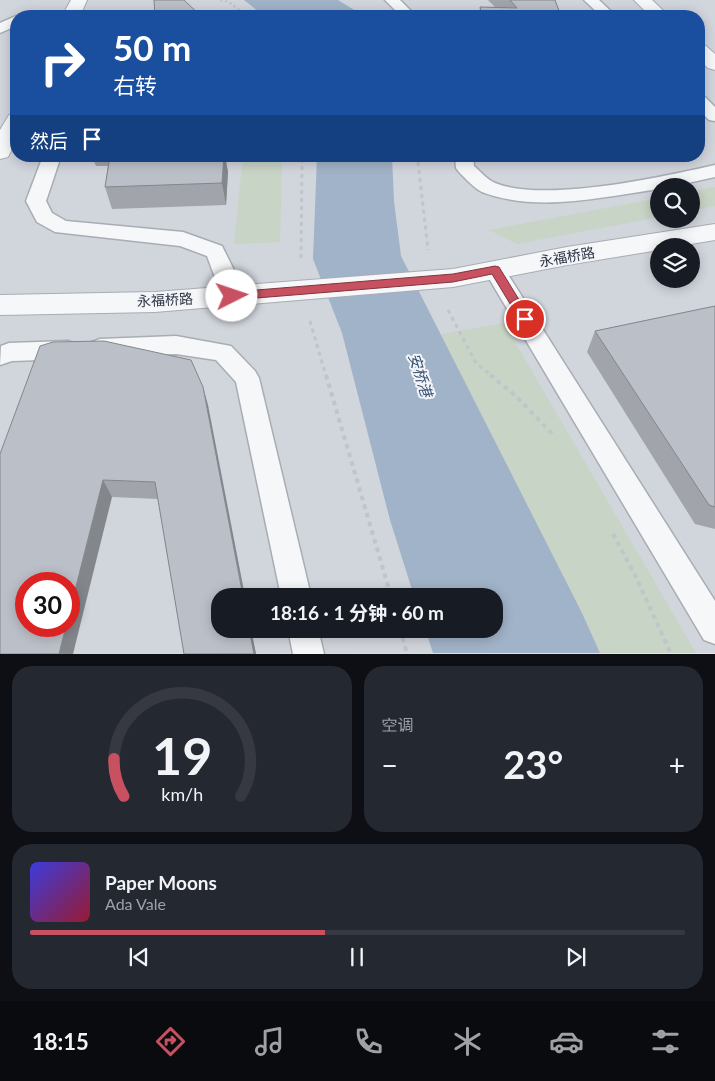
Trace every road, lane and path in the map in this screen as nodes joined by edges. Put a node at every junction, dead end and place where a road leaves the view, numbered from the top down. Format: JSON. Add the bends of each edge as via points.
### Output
{"nodes":[{"id":1,"x":220,"y":0,"type":"edge"},
{"id":2,"x":392,"y":0,"type":"edge"},
{"id":3,"x":591,"y":0,"type":"edge"},
{"id":4,"x":642,"y":0,"type":"edge"},
{"id":5,"x":239,"y":10,"type":"edge"},
{"id":6,"x":403,"y":10,"type":"edge"},
{"id":7,"x":602,"y":10,"type":"edge"},
{"id":8,"x":653,"y":10,"type":"edge"},
{"id":9,"x":705,"y":55,"type":"edge"},
{"id":10,"x":715,"y":64,"type":"edge"},
{"id":11,"x":705,"y":106,"type":"edge"},
{"id":12,"x":715,"y":116,"type":"edge"},
{"id":13,"x":10,"y":131,"type":"edge"},
{"id":14,"x":0,"y":152,"type":"edge"},
{"id":15,"x":50,"y":162,"type":"edge"},
{"id":16,"x":302,"y":162,"type":"edge"},
{"id":17,"x":418,"y":162,"type":"edge"},
{"id":18,"x":464,"y":162,"type":"edge"},
{"id":19,"x":715,"y":171,"type":"edge"},
{"id":20,"x":715,"y":232,"type":"edge"},
{"id":21,"x":495,"y":270,"type":"junction"},
{"id":22,"x":425,"y":280,"type":"junction"},
{"id":23,"x":309,"y":290,"type":"junction"},
{"id":24,"x":232,"y":296,"type":"junction"},
{"id":25,"x":0,"y":306,"type":"edge"},
{"id":26,"x":0,"y":356,"type":"edge"},
{"id":27,"x":557,"y":439,"type":"dead end"},
{"id":28,"x":609,"y":528,"type":"dead end"},
{"id":29,"x":294,"y":588,"type":"edge"},
{"id":30,"x":388,"y":588,"type":"edge"},
{"id":31,"x":715,"y":629,"type":"edge"},
{"id":32,"x":305,"y":638,"type":"edge"},
{"id":33,"x":403,"y":638,"type":"edge"},
{"id":34,"x":309,"y":654,"type":"edge"},
{"id":35,"x":407,"y":654,"type":"edge"},
{"id":36,"x":671,"y":654,"type":"edge"}],
"edges":[{"from":1,"to":5,"type":"path"},
{"from":2,"to":6,"type":"lane"},
{"from":3,"to":7,"type":"lane"},
{"from":4,"to":8,"type":"street"},
{"from":9,"to":10,"type":"street"},
{"from":11,"to":12,"type":"lane"},
{"from":13,"to":14,"type":"street"},
{"from":15,"to":24,"type":"lane","via":[[36,201],[44,217],[62,227],[183,239],[215,251]]},
{"from":16,"to":23,"type":"path"},
{"from":17,"to":22,"type":"path"},
{"from":18,"to":19,"type":"lane","via":[[465,168],[487,187],[528,198],[652,184]]},
{"from":20,"to":21,"type":"street","name":"永福桥路"},
{"from":21,"to":22,"type":"street","name":"永福桥路"},
{"from":21,"to":31,"type":"lane"},
{"from":22,"to":23,"type":"street","name":"永福桥路"},
{"from":22,"to":27,"type":"path","via":[[476,363],[516,396]]},
{"from":23,"to":24,"type":"street","name":"永福桥路"},
{"from":23,"to":30,"type":"path"},
{"from":24,"to":25,"type":"street","name":"永福桥路","via":[[154,302]]},
{"from":26,"to":29,"type":"lane","via":[[8,352],[176,345],[223,352],[247,378]]},
{"from":28,"to":36,"type":"path","via":[[636,577]]},
{"from":32,"to":34,"type":"lane"},
{"from":33,"to":35,"type":"path"}]}
